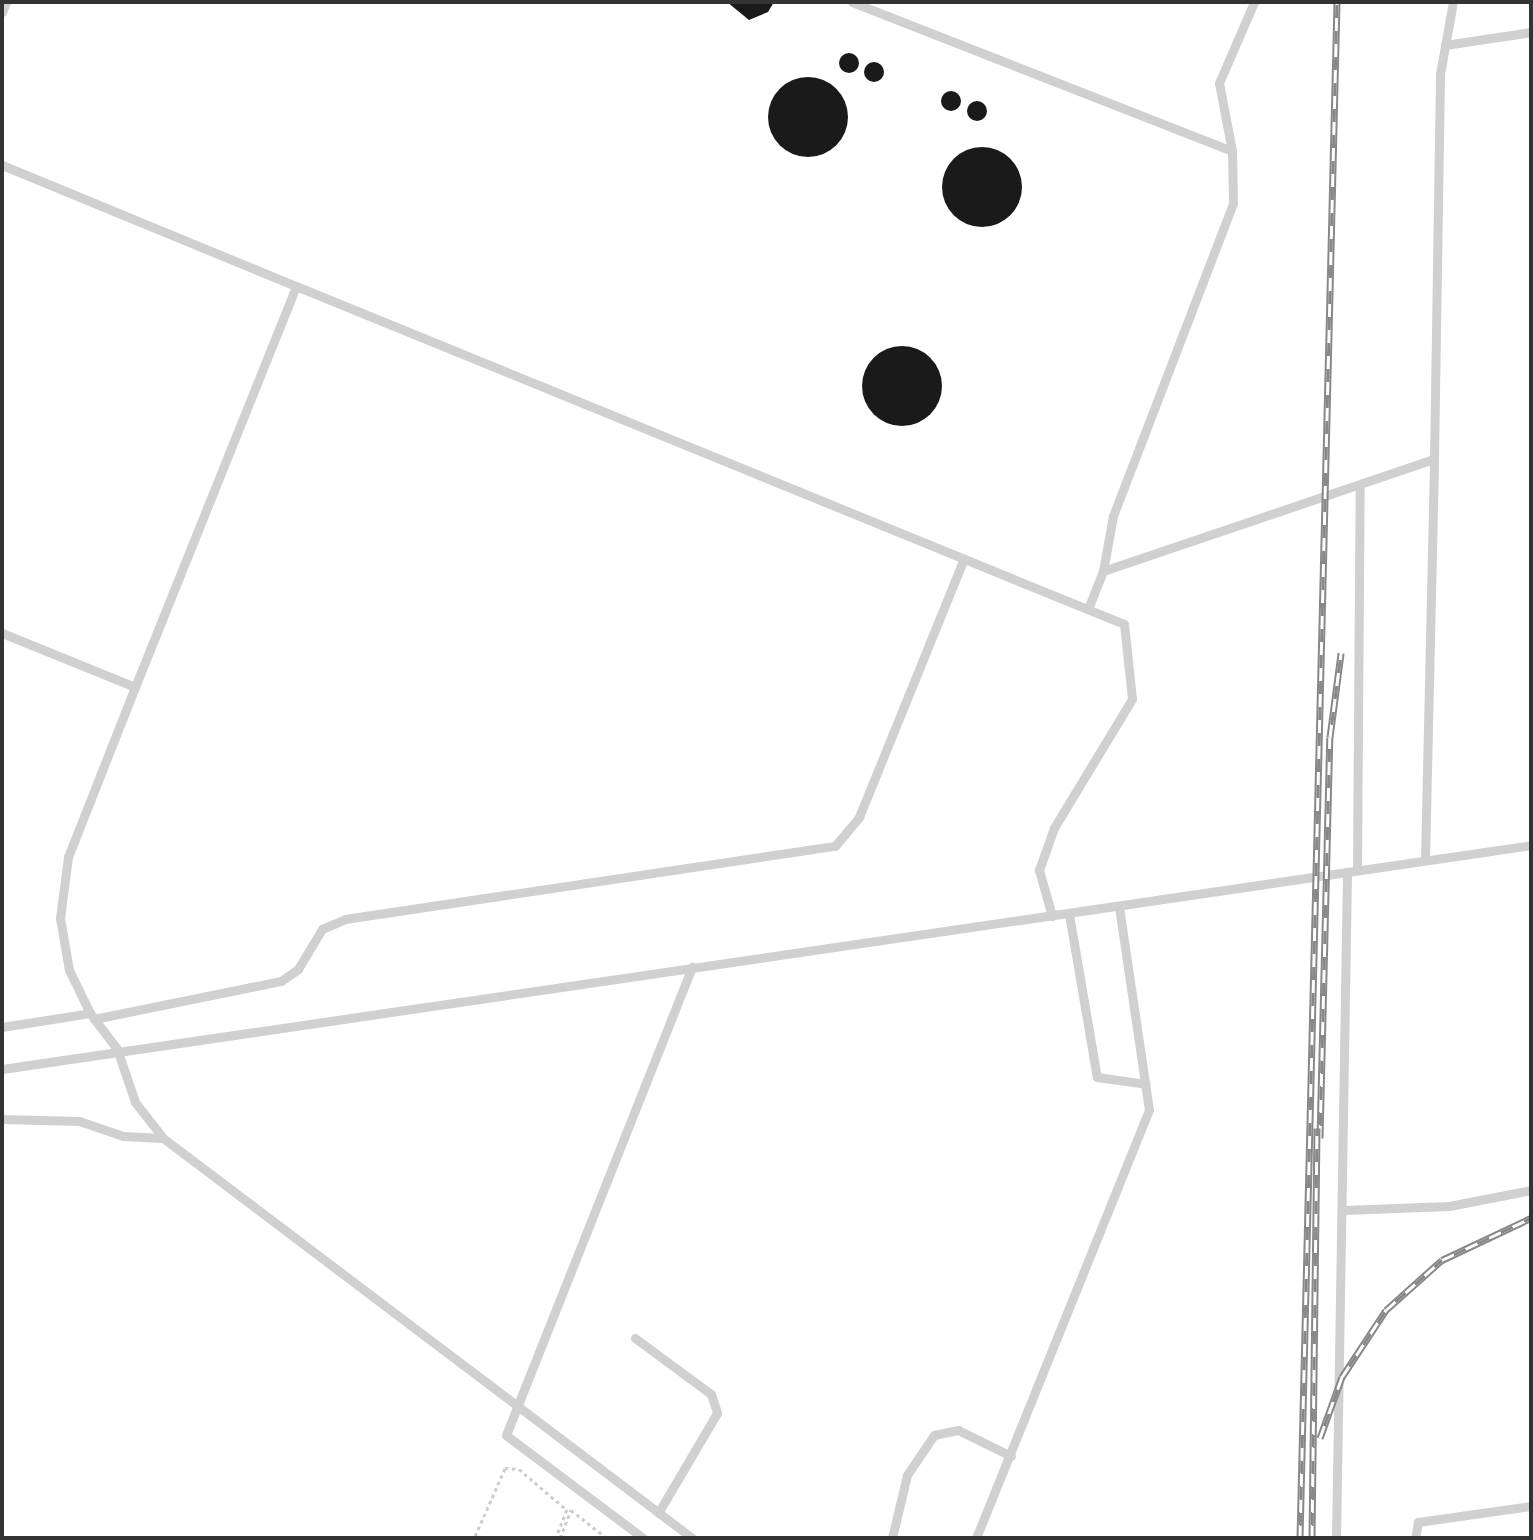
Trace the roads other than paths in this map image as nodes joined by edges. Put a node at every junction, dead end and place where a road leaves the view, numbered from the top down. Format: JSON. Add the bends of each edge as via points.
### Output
{"nodes":[{"id":1,"x":6,"y":2,"type":"edge"},
{"id":2,"x":852,"y":2,"type":"edge"},
{"id":3,"x":1254,"y":2,"type":"edge"},
{"id":4,"x":1453,"y":2,"type":"edge"},
{"id":5,"x":2,"y":12,"type":"edge"},
{"id":6,"x":1531,"y":32,"type":"edge"},
{"id":7,"x":1445,"y":45,"type":"junction"},
{"id":8,"x":1233,"y":151,"type":"junction"},
{"id":9,"x":2,"y":165,"type":"edge"},
{"id":10,"x":296,"y":286,"type":"junction"},
{"id":11,"x":1434,"y":459,"type":"junction"},
{"id":12,"x":1360,"y":486,"type":"junction"},
{"id":13,"x":964,"y":559,"type":"junction"},
{"id":14,"x":1103,"y":571,"type":"junction"},
{"id":15,"x":1087,"y":609,"type":"junction"},
{"id":16,"x":2,"y":633,"type":"edge"},
{"id":17,"x":135,"y":687,"type":"junction"},
{"id":18,"x":1531,"y":845,"type":"edge"},
{"id":19,"x":1425,"y":860,"type":"junction"},
{"id":20,"x":1357,"y":870,"type":"junction"},
{"id":21,"x":1347,"y":872,"type":"junction"},
{"id":22,"x":1119,"y":906,"type":"junction"},
{"id":23,"x":1069,"y":914,"type":"junction"},
{"id":24,"x":1052,"y":916,"type":"junction"},
{"id":25,"x":692,"y":967,"type":"junction"},
{"id":26,"x":92,"y":1016,"type":"junction"},
{"id":27,"x":2,"y":1027,"type":"edge"},
{"id":28,"x":117,"y":1049,"type":"junction"},
{"id":29,"x":2,"y":1069,"type":"edge"},
{"id":30,"x":1146,"y":1084,"type":"junction"},
{"id":31,"x":2,"y":1119,"type":"edge"},
{"id":32,"x":163,"y":1138,"type":"junction"},
{"id":33,"x":1531,"y":1190,"type":"edge"},
{"id":34,"x":1344,"y":1210,"type":"junction"},
{"id":35,"x":635,"y":1338,"type":"dead end"},
{"id":36,"x":515,"y":1404,"type":"junction"},
{"id":37,"x":1011,"y":1456,"type":"junction"},
{"id":38,"x":1531,"y":1506,"type":"edge"},
{"id":39,"x":658,"y":1513,"type":"junction"},
{"id":40,"x":643,"y":1538,"type":"edge"},
{"id":41,"x":692,"y":1538,"type":"edge"},
{"id":42,"x":892,"y":1538,"type":"edge"},
{"id":43,"x":976,"y":1538,"type":"edge"},
{"id":44,"x":1336,"y":1538,"type":"edge"},
{"id":45,"x":1415,"y":1538,"type":"edge"}],
"edges":[{"from":1,"to":5,"type":"lane"},
{"from":2,"to":8,"type":"lane"},
{"from":3,"to":8,"type":"lane","via":[[1219,83]]},
{"from":4,"to":7,"type":"lane"},
{"from":6,"to":7,"type":"lane"},
{"from":7,"to":11,"type":"lane"},
{"from":8,"to":14,"type":"lane","via":[[1233,203],[1113,516]]},
{"from":9,"to":10,"type":"lane"},
{"from":10,"to":13,"type":"lane"},
{"from":10,"to":17,"type":"lane"},
{"from":11,"to":12,"type":"lane"},
{"from":11,"to":19,"type":"lane"},
{"from":12,"to":14,"type":"lane"},
{"from":12,"to":20,"type":"lane"},
{"from":13,"to":15,"type":"lane"},
{"from":13,"to":26,"type":"lane","via":[[859,817],[835,846],[345,919],[321,929],[298,969],[281,981]]},
{"from":14,"to":15,"type":"lane"},
{"from":15,"to":24,"type":"lane","via":[[1124,624],[1132,699],[1054,828],[1038,870]]},
{"from":16,"to":17,"type":"lane"},
{"from":17,"to":26,"type":"lane","via":[[68,857],[60,918],[69,970]]},
{"from":18,"to":19,"type":"lane"},
{"from":19,"to":20,"type":"lane"},
{"from":20,"to":21,"type":"lane"},
{"from":21,"to":22,"type":"lane"},
{"from":21,"to":34,"type":"lane"},
{"from":22,"to":23,"type":"lane"},
{"from":22,"to":30,"type":"lane"},
{"from":23,"to":24,"type":"lane"},
{"from":23,"to":30,"type":"lane","via":[[1097,1077]]},
{"from":24,"to":25,"type":"lane"},
{"from":25,"to":28,"type":"lane"},
{"from":25,"to":36,"type":"lane"},
{"from":26,"to":27,"type":"lane"},
{"from":26,"to":28,"type":"lane"},
{"from":28,"to":29,"type":"lane"},
{"from":28,"to":32,"type":"lane","via":[[135,1101]]},
{"from":30,"to":37,"type":"lane","via":[[1149,1110]]},
{"from":31,"to":32,"type":"lane","via":[[79,1121],[123,1136]]},
{"from":32,"to":36,"type":"lane"},
{"from":33,"to":34,"type":"lane","via":[[1449,1206]]},
{"from":34,"to":44,"type":"lane"},
{"from":35,"to":39,"type":"lane","via":[[705,1388],[717,1413]]},
{"from":36,"to":39,"type":"lane"},
{"from":36,"to":40,"type":"lane","via":[[506,1436]]},
{"from":37,"to":42,"type":"lane","via":[[958,1430],[934,1435],[907,1475]]},
{"from":37,"to":43,"type":"lane"},
{"from":38,"to":45,"type":"lane","via":[[1418,1522]]},
{"from":39,"to":41,"type":"lane"}]}
